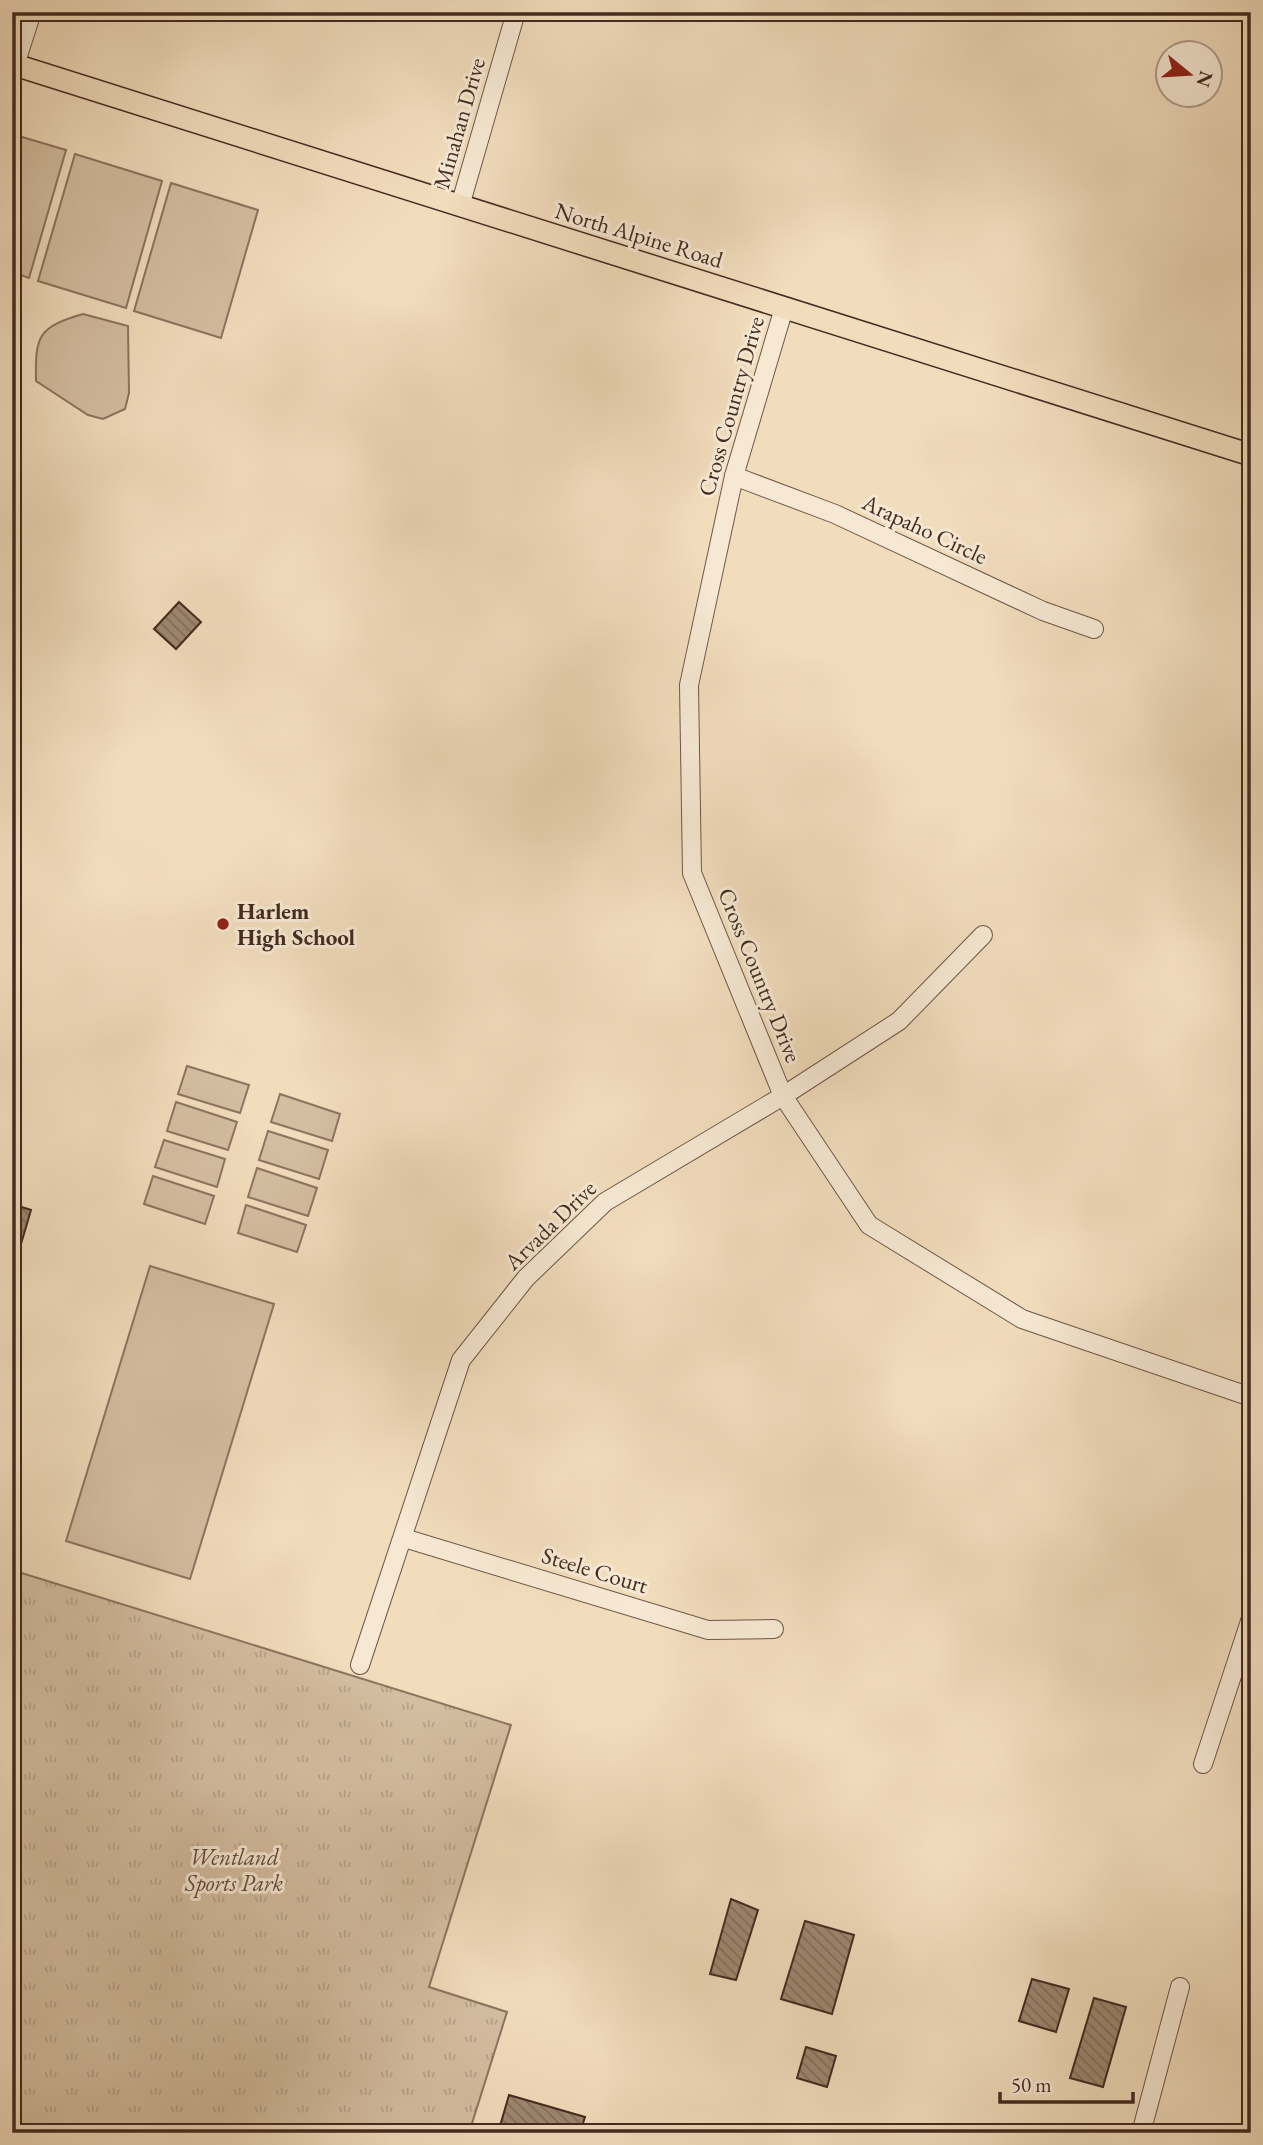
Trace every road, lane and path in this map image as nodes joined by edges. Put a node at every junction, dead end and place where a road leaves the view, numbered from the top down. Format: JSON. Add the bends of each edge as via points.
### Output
{"nodes":[{"id":1,"x":32,"y":12,"type":"edge"},
{"id":2,"x":516,"y":12,"type":"edge"},
{"id":3,"x":14,"y":65,"type":"edge"},
{"id":4,"x":460,"y":206,"type":"junction"},
{"id":5,"x":784,"y":308,"type":"junction"},
{"id":6,"x":1251,"y":455,"type":"edge"},
{"id":7,"x":734,"y":476,"type":"junction"},
{"id":8,"x":1094,"y":629,"type":"dead end"},
{"id":9,"x":983,"y":935,"type":"dead end"},
{"id":10,"x":783,"y":1096,"type":"junction"},
{"id":11,"x":1251,"y":1397,"type":"edge"},
{"id":12,"x":404,"y":1538,"type":"junction"},
{"id":13,"x":1251,"y":1618,"type":"edge"},
{"id":14,"x":774,"y":1629,"type":"dead end"},
{"id":15,"x":360,"y":1665,"type":"dead end"},
{"id":16,"x":1203,"y":1764,"type":"dead end"},
{"id":17,"x":1180,"y":1987,"type":"dead end"},
{"id":18,"x":1141,"y":2133,"type":"edge"}],
"edges":[{"from":1,"to":3,"type":"street"},
{"from":2,"to":4,"type":"street","name":"Minahan Drive"},
{"from":3,"to":4,"type":"main road","name":"North Alpine Road"},
{"from":4,"to":5,"type":"main road","name":"North Alpine Road"},
{"from":5,"to":6,"type":"main road","name":"North Alpine Road"},
{"from":5,"to":7,"type":"street","name":"Cross Country Drive"},
{"from":7,"to":8,"type":"street","name":"Arapaho Circle","via":[[835,514],[1043,611]]},
{"from":7,"to":10,"type":"street","name":"Cross Country Drive","via":[[689,685],[692,873]]},
{"from":9,"to":10,"type":"street","name":"Arvada Drive","via":[[899,1021]]},
{"from":10,"to":11,"type":"street","name":"Cross Country Drive","via":[[869,1226],[1022,1320]]},
{"from":10,"to":12,"type":"street","name":"Arvada Drive","via":[[605,1202],[526,1278],[461,1360]]},
{"from":12,"to":14,"type":"street","name":"Steele Court","via":[[708,1630]]},
{"from":12,"to":15,"type":"street","name":"Arvada Drive"},
{"from":13,"to":16,"type":"street"},
{"from":17,"to":18,"type":"street"}]}
